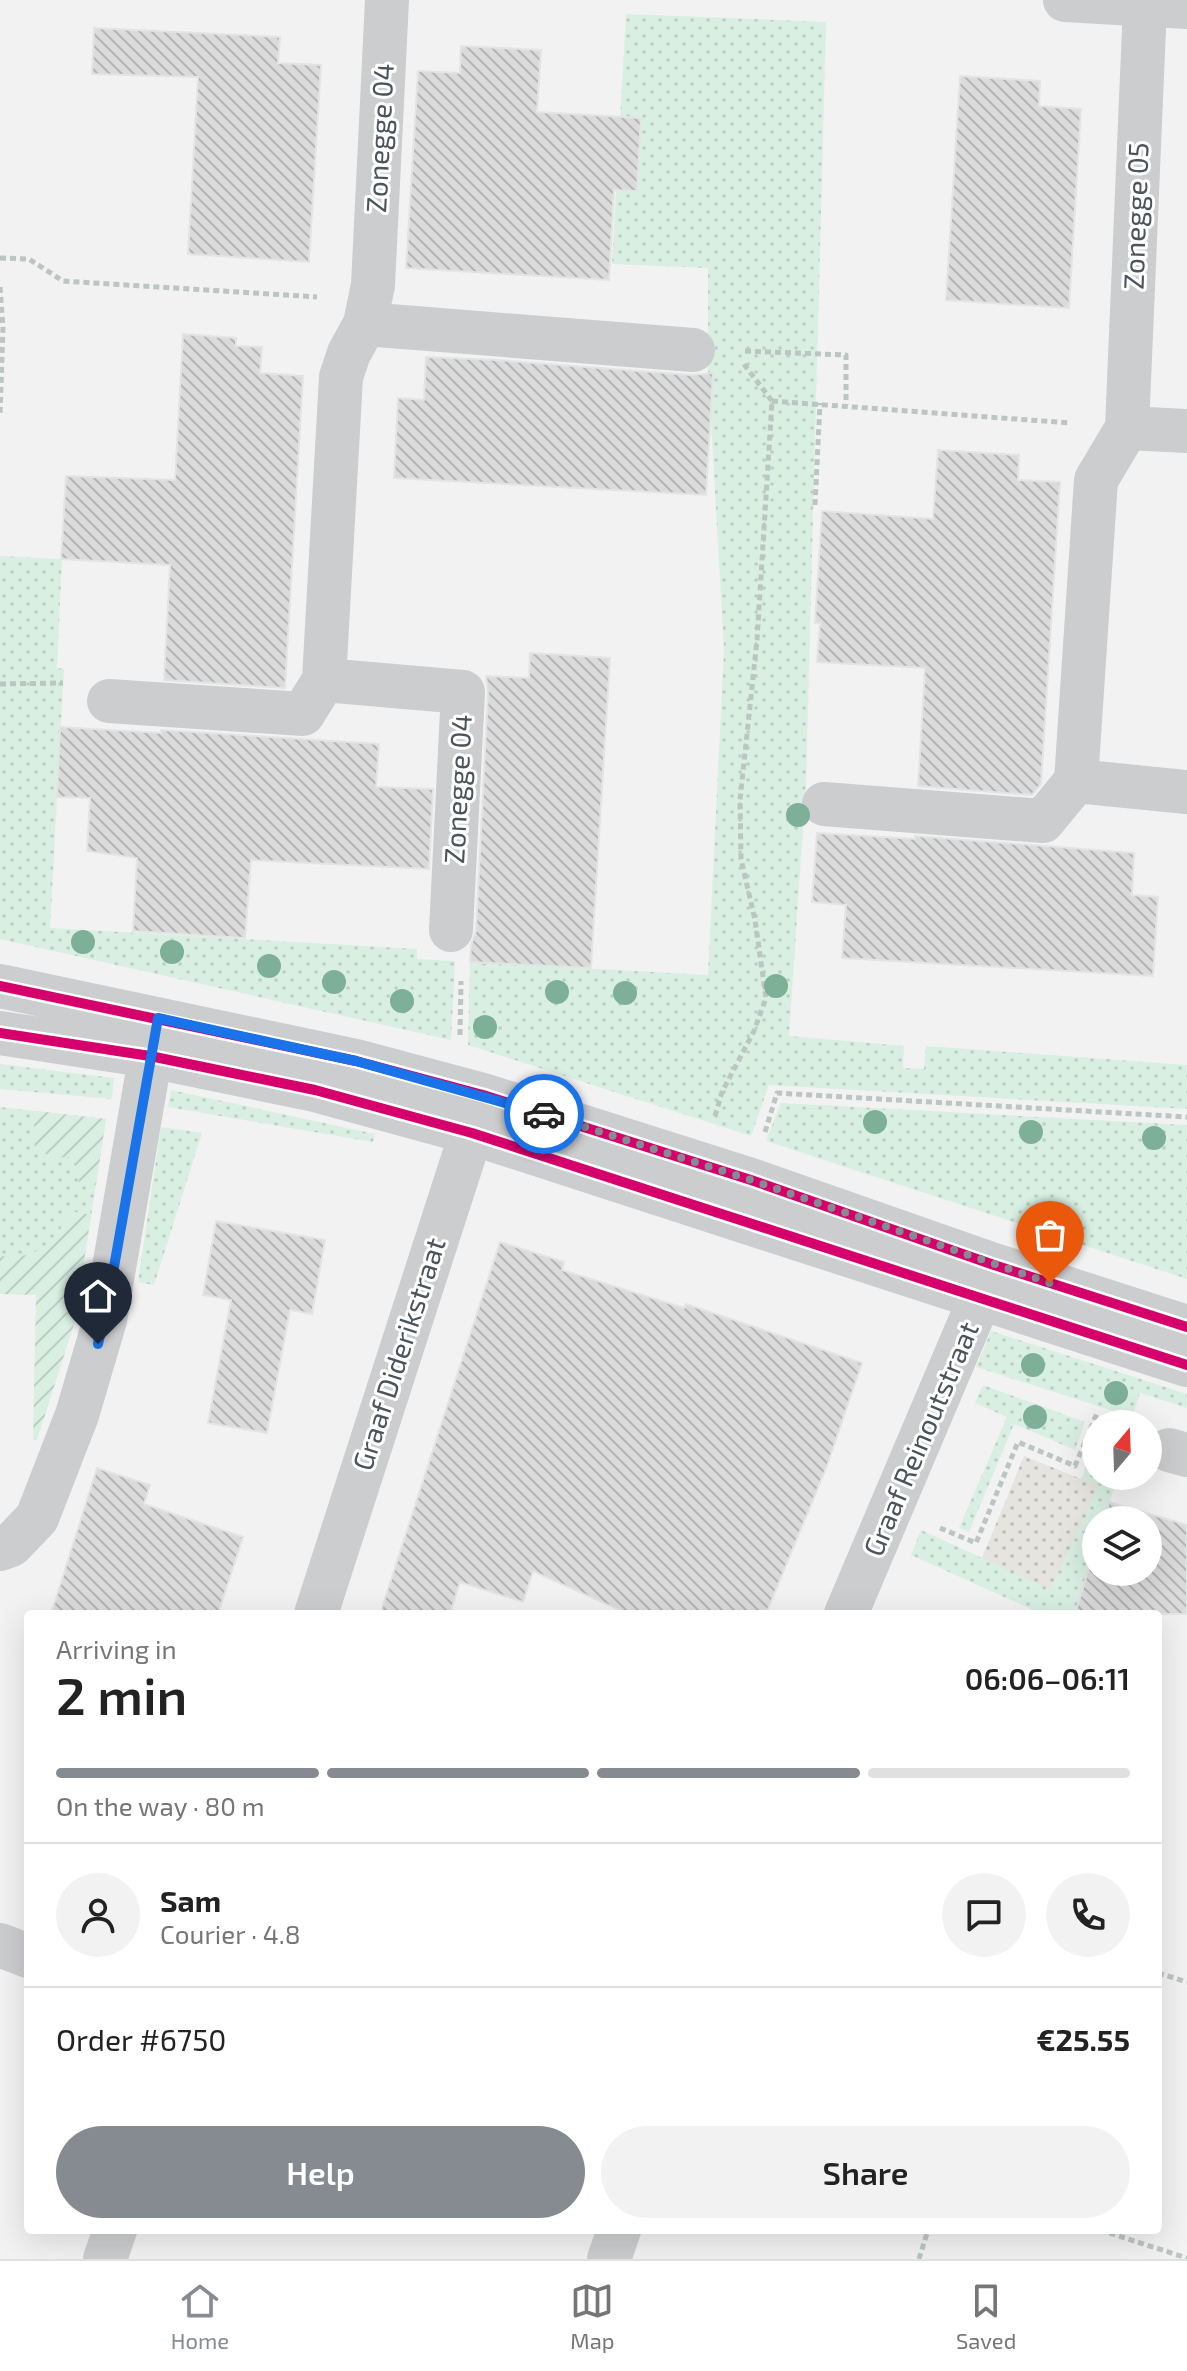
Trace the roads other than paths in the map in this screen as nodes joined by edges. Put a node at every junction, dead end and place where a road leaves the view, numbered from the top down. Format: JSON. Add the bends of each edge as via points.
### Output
{"nodes":[{"id":1,"x":387,"y":0,"type":"edge"},
{"id":2,"x":1065,"y":0,"type":"edge"},
{"id":3,"x":1166,"y":6,"type":"edge"},
{"id":4,"x":367,"y":312,"type":"junction"},
{"id":5,"x":713,"y":350,"type":"road end"},
{"id":6,"x":1127,"y":428,"type":"junction"},
{"id":7,"x":1187,"y":431,"type":"edge"},
{"id":8,"x":324,"y":680,"type":"junction"},
{"id":9,"x":109,"y":701,"type":"dead end"},
{"id":10,"x":1076,"y":781,"type":"junction"},
{"id":11,"x":1187,"y":792,"type":"edge"},
{"id":12,"x":824,"y":804,"type":"dead end"},
{"id":13,"x":451,"y":930,"type":"road end"},
{"id":14,"x":0,"y":986,"type":"edge"},
{"id":15,"x":0,"y":1033,"type":"edge"},
{"id":16,"x":154,"y":1037,"type":"junction"},
{"id":17,"x":471,"y":1105,"type":"junction"},
{"id":18,"x":987,"y":1281,"type":"junction"},
{"id":19,"x":1187,"y":1327,"type":"edge"},
{"id":20,"x":1187,"y":1365,"type":"edge"},
{"id":21,"x":0,"y":1549,"type":"edge"},
{"id":22,"x":317,"y":1610,"type":"edge"},
{"id":23,"x":848,"y":1610,"type":"edge"},
{"id":24,"x":0,"y":1945,"type":"edge"},
{"id":25,"x":24,"y":1954,"type":"edge"},
{"id":26,"x":114,"y":2234,"type":"edge"},
{"id":27,"x":618,"y":2234,"type":"edge"},
{"id":28,"x":105,"y":2259,"type":"edge"},
{"id":29,"x":609,"y":2259,"type":"edge"}],
"edges":[{"from":1,"to":4,"type":"street","name":"Zonegge 04","via":[[373,285]]},
{"from":2,"to":3,"type":"street"},
{"from":3,"to":6,"type":"street","name":"Zonegge 05"},
{"from":4,"to":5,"type":"street"},
{"from":4,"to":8,"type":"street","name":"Zonegge 04","via":[[341,377]]},
{"from":6,"to":7,"type":"street"},
{"from":6,"to":10,"type":"street","name":"Zonegge 05","via":[[1096,480]]},
{"from":8,"to":9,"type":"street","name":"Zonegge 04","via":[[303,714]]},
{"from":8,"to":13,"type":"street","name":"Zonegge 04","via":[[463,692]]},
{"from":10,"to":11,"type":"street"},
{"from":10,"to":12,"type":"street","via":[[1043,821]]},
{"from":14,"to":16,"type":"street"},
{"from":15,"to":16,"type":"street"},
{"from":16,"to":17,"type":"street","via":[[315,1090]]},
{"from":16,"to":21,"type":"street","via":[[105,1320],[77,1415],[37,1518]]},
{"from":17,"to":18,"type":"street"},
{"from":17,"to":18,"type":"street","via":[[751,1180]]},
{"from":17,"to":22,"type":"street","name":"Graaf Diderikstraat"},
{"from":18,"to":19,"type":"street"},
{"from":18,"to":20,"type":"street"},
{"from":18,"to":23,"type":"street","name":"Graaf Reinoutstraat"},
{"from":24,"to":25,"type":"street"},
{"from":26,"to":28,"type":"street"},
{"from":27,"to":29,"type":"street"}]}
